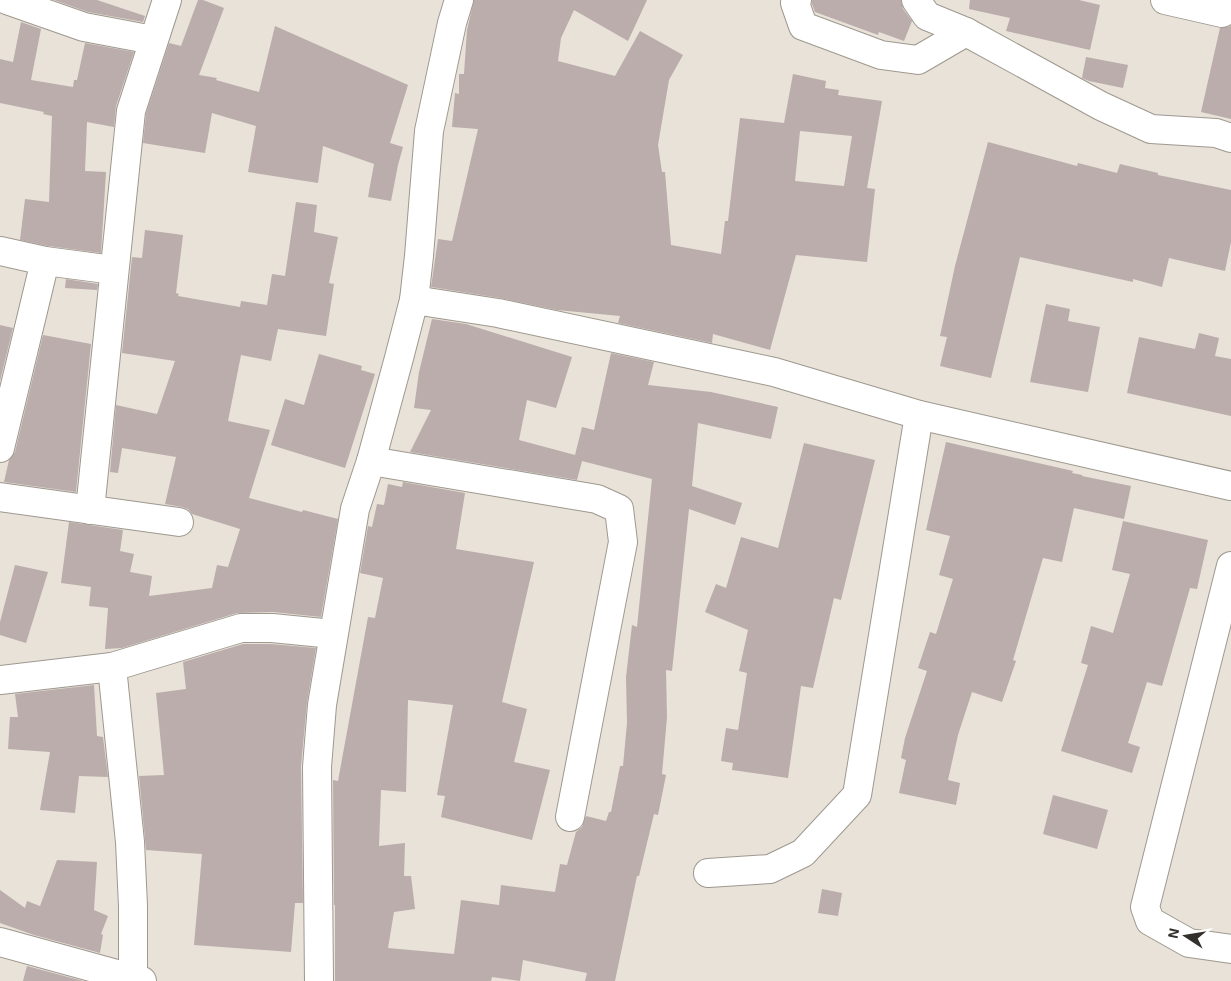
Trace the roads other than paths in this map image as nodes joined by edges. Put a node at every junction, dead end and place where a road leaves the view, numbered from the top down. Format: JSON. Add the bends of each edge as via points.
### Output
{"nodes":[{"id":1,"x":8,"y":0,"type":"edge"},
{"id":2,"x":167,"y":0,"type":"edge"},
{"id":3,"x":459,"y":0,"type":"edge"},
{"id":4,"x":796,"y":0,"type":"edge"},
{"id":5,"x":916,"y":0,"type":"edge"},
{"id":6,"x":1165,"y":0,"type":"edge"},
{"id":7,"x":1231,"y":8,"type":"edge"},
{"id":8,"x":966,"y":32,"type":"junction"},
{"id":9,"x":154,"y":40,"type":"junction"},
{"id":10,"x":1231,"y":138,"type":"edge"},
{"id":11,"x":0,"y":251,"type":"edge"},
{"id":12,"x":44,"y":261,"type":"junction"},
{"id":13,"x":114,"y":270,"type":"junction"},
{"id":14,"x":414,"y":300,"type":"junction"},
{"id":15,"x":919,"y":416,"type":"junction"},
{"id":16,"x":1,"y":433,"type":"edge"},
{"id":17,"x":371,"y":460,"type":"junction"},
{"id":18,"x":1231,"y":486,"type":"edge"},
{"id":19,"x":0,"y":497,"type":"edge"},
{"id":20,"x":90,"y":510,"type":"junction"},
{"id":21,"x":179,"y":522,"type":"dead end"},
{"id":22,"x":1231,"y":566,"type":"edge"},
{"id":23,"x":333,"y":634,"type":"junction"},
{"id":24,"x":112,"y":667,"type":"junction"},
{"id":25,"x":0,"y":680,"type":"edge"},
{"id":26,"x":570,"y":817,"type":"dead end"},
{"id":27,"x":708,"y":874,"type":"dead end"},
{"id":28,"x":0,"y":942,"type":"edge"},
{"id":29,"x":1231,"y":949,"type":"edge"},
{"id":30,"x":138,"y":979,"type":"edge"},
{"id":31,"x":319,"y":981,"type":"edge"}],
"edges":[{"from":1,"to":9,"type":"street","via":[[84,28]]},
{"from":2,"to":9,"type":"street"},
{"from":3,"to":14,"type":"street","via":[[429,131]]},
{"from":4,"to":8,"type":"street","via":[[803,26],[881,55],[918,60]]},
{"from":5,"to":8,"type":"street","via":[[927,16]]},
{"from":6,"to":7,"type":"street","via":[[1222,13]]},
{"from":8,"to":10,"type":"street","via":[[1101,106],[1150,129],[1216,133]]},
{"from":9,"to":13,"type":"street","via":[[131,111]]},
{"from":11,"to":12,"type":"street"},
{"from":12,"to":13,"type":"street"},
{"from":12,"to":16,"type":"street"},
{"from":13,"to":20,"type":"street"},
{"from":14,"to":15,"type":"street","via":[[498,313],[774,372]]},
{"from":14,"to":17,"type":"street"},
{"from":15,"to":18,"type":"street"},
{"from":15,"to":27,"type":"street","via":[[857,795],[803,853],[770,869]]},
{"from":17,"to":23,"type":"street","via":[[355,509]]},
{"from":17,"to":26,"type":"street","via":[[597,500],[619,508],[623,542]]},
{"from":19,"to":20,"type":"street"},
{"from":20,"to":21,"type":"street"},
{"from":22,"to":29,"type":"street","via":[[1145,906],[1150,921],[1189,943]]},
{"from":23,"to":24,"type":"street","via":[[241,628]]},
{"from":23,"to":31,"type":"street","via":[[317,767]]},
{"from":24,"to":25,"type":"street"},
{"from":24,"to":30,"type":"street","via":[[130,842]]},
{"from":28,"to":30,"type":"street"}]}
